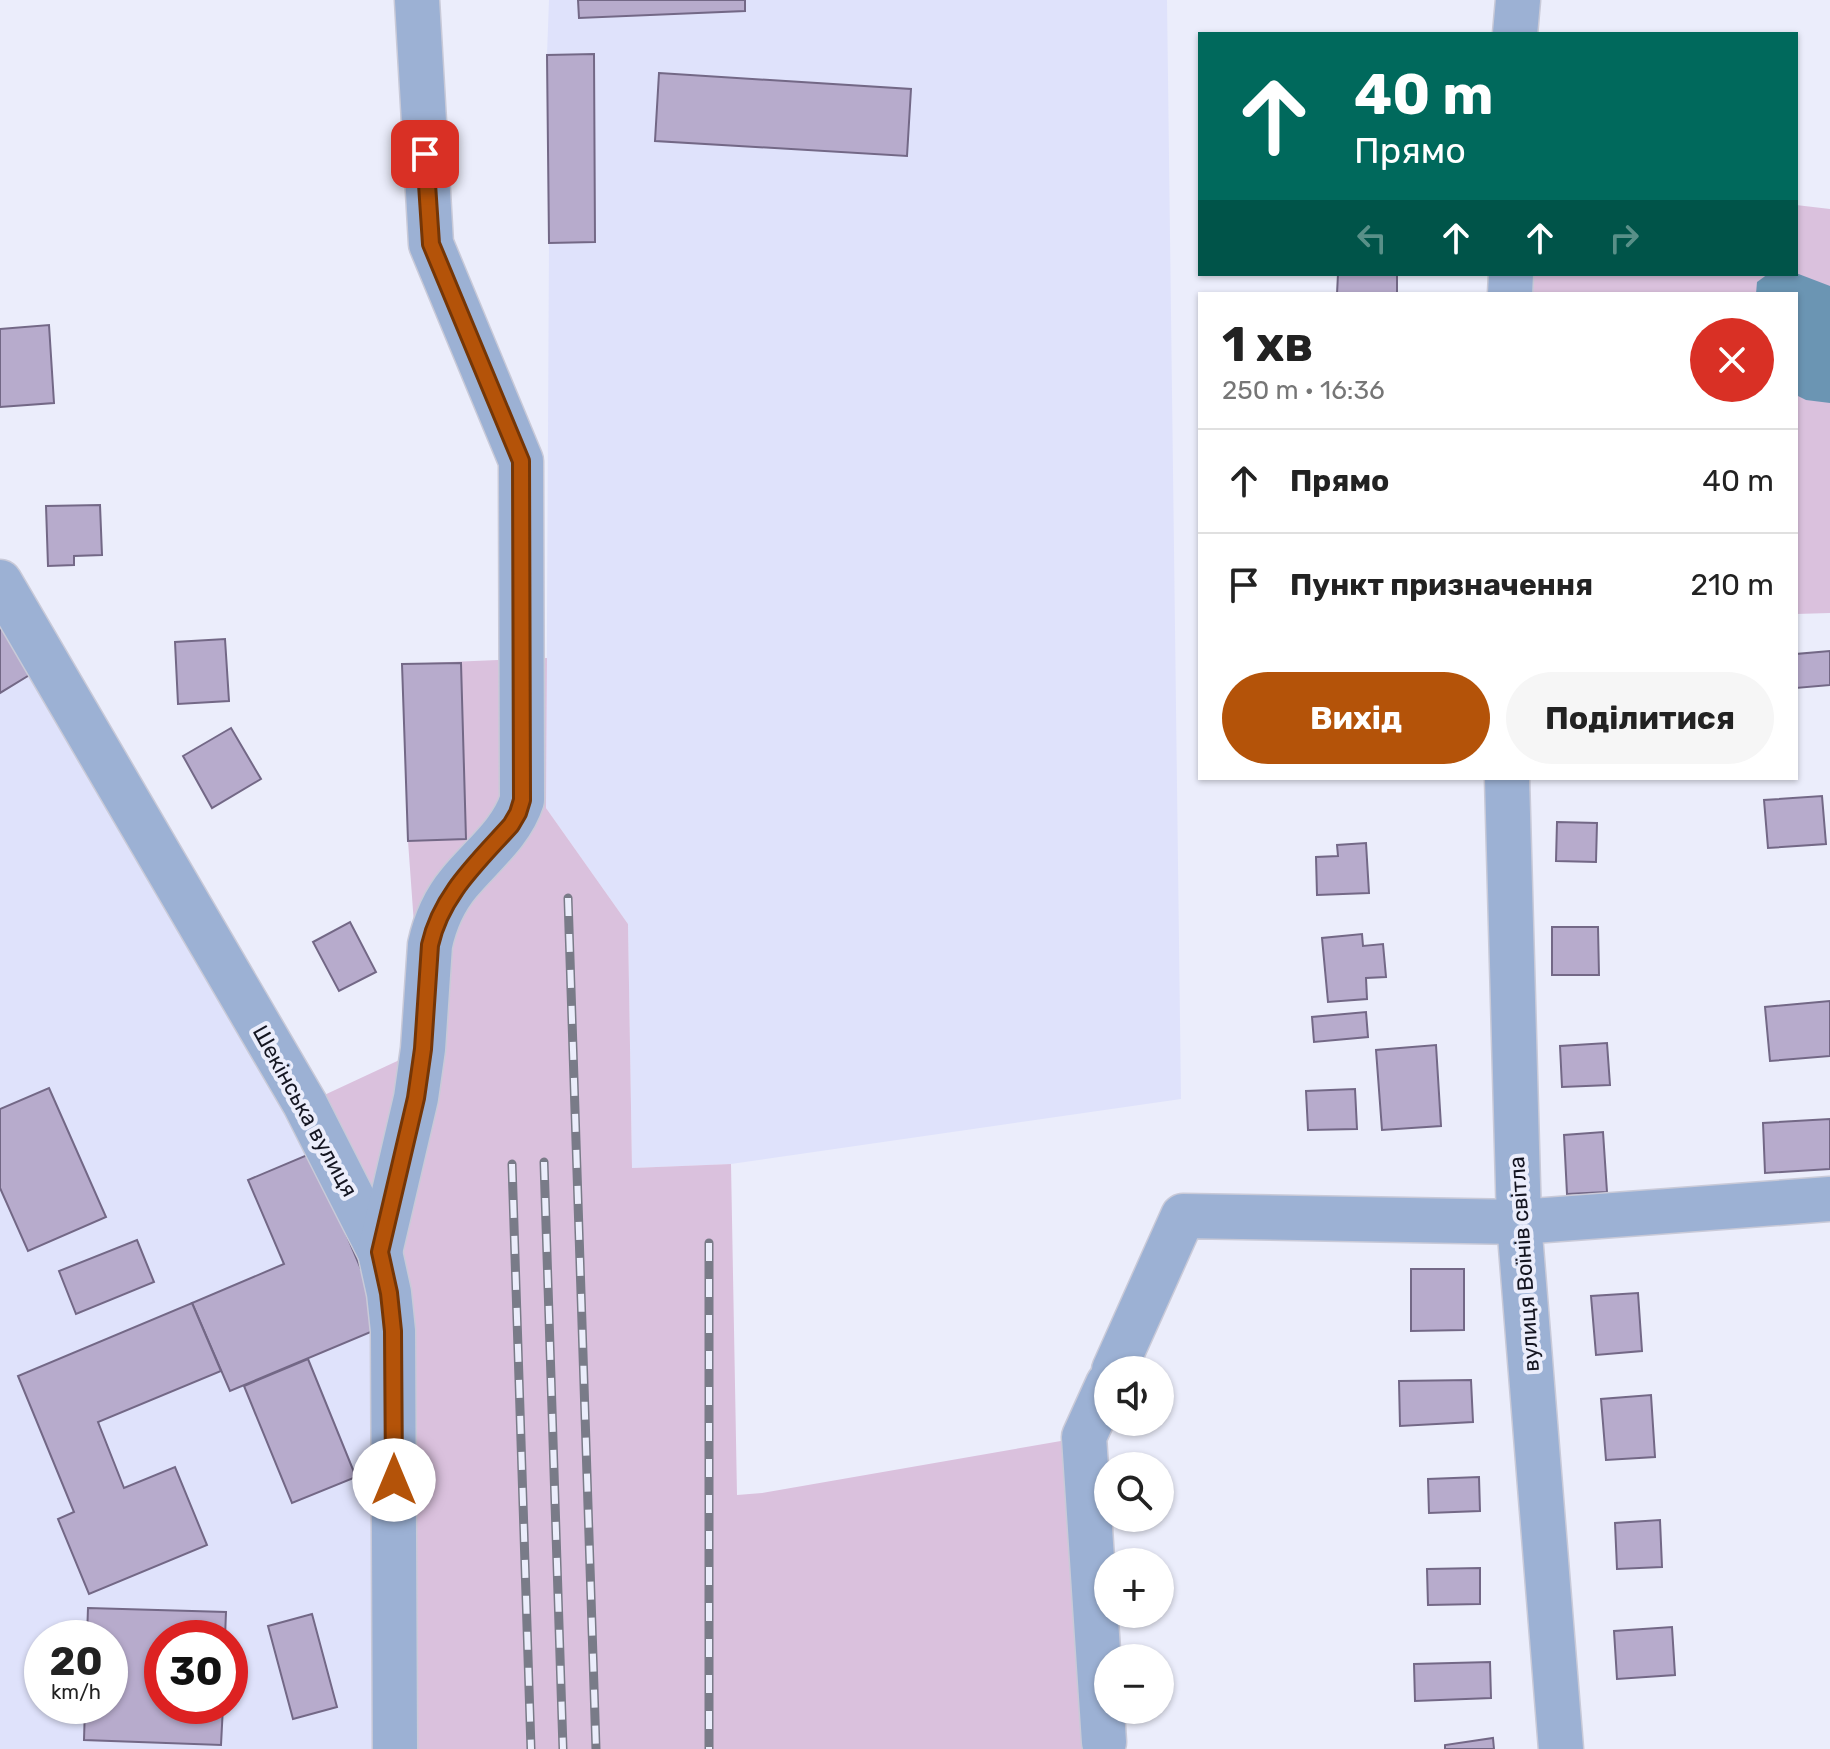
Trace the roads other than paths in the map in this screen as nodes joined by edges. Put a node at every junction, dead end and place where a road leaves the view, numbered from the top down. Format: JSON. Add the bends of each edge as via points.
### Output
{"nodes":[{"id":1,"x":417,"y":0,"type":"edge"},
{"id":2,"x":1518,"y":0,"type":"edge"},
{"id":3,"x":1515,"y":32,"type":"edge"},
{"id":4,"x":0,"y":582,"type":"edge"},
{"id":5,"x":1507,"y":780,"type":"edge"},
{"id":6,"x":1830,"y":1199,"type":"edge"},
{"id":7,"x":1519,"y":1222,"type":"junction"},
{"id":8,"x":380,"y":1252,"type":"junction"},
{"id":9,"x":1120,"y":1356,"type":"edge"},
{"id":10,"x":1094,"y":1415,"type":"edge"},
{"id":11,"x":1104,"y":1742,"type":"dead end"},
{"id":12,"x":395,"y":1749,"type":"edge"},
{"id":13,"x":1561,"y":1749,"type":"edge"}],
"edges":[{"from":1,"to":8,"type":"street","via":[[431,244],[521,461],[522,800],[511,825],[449,898],[434,928],[416,1098]]},
{"from":2,"to":3,"type":"street"},
{"from":4,"to":8,"type":"street","name":"Шекінська вулиця","via":[[305,1104]]},
{"from":5,"to":7,"type":"street","name":"вулиця Воїнів світла"},
{"from":6,"to":7,"type":"street"},
{"from":7,"to":9,"type":"street","via":[[1183,1216]]},
{"from":7,"to":13,"type":"street","name":"вулиця Воїнів світла"},
{"from":8,"to":12,"type":"street","name":"Шекінська вулиця","via":[[393,1331]]},
{"from":10,"to":11,"type":"street","via":[[1084,1437]]}]}
